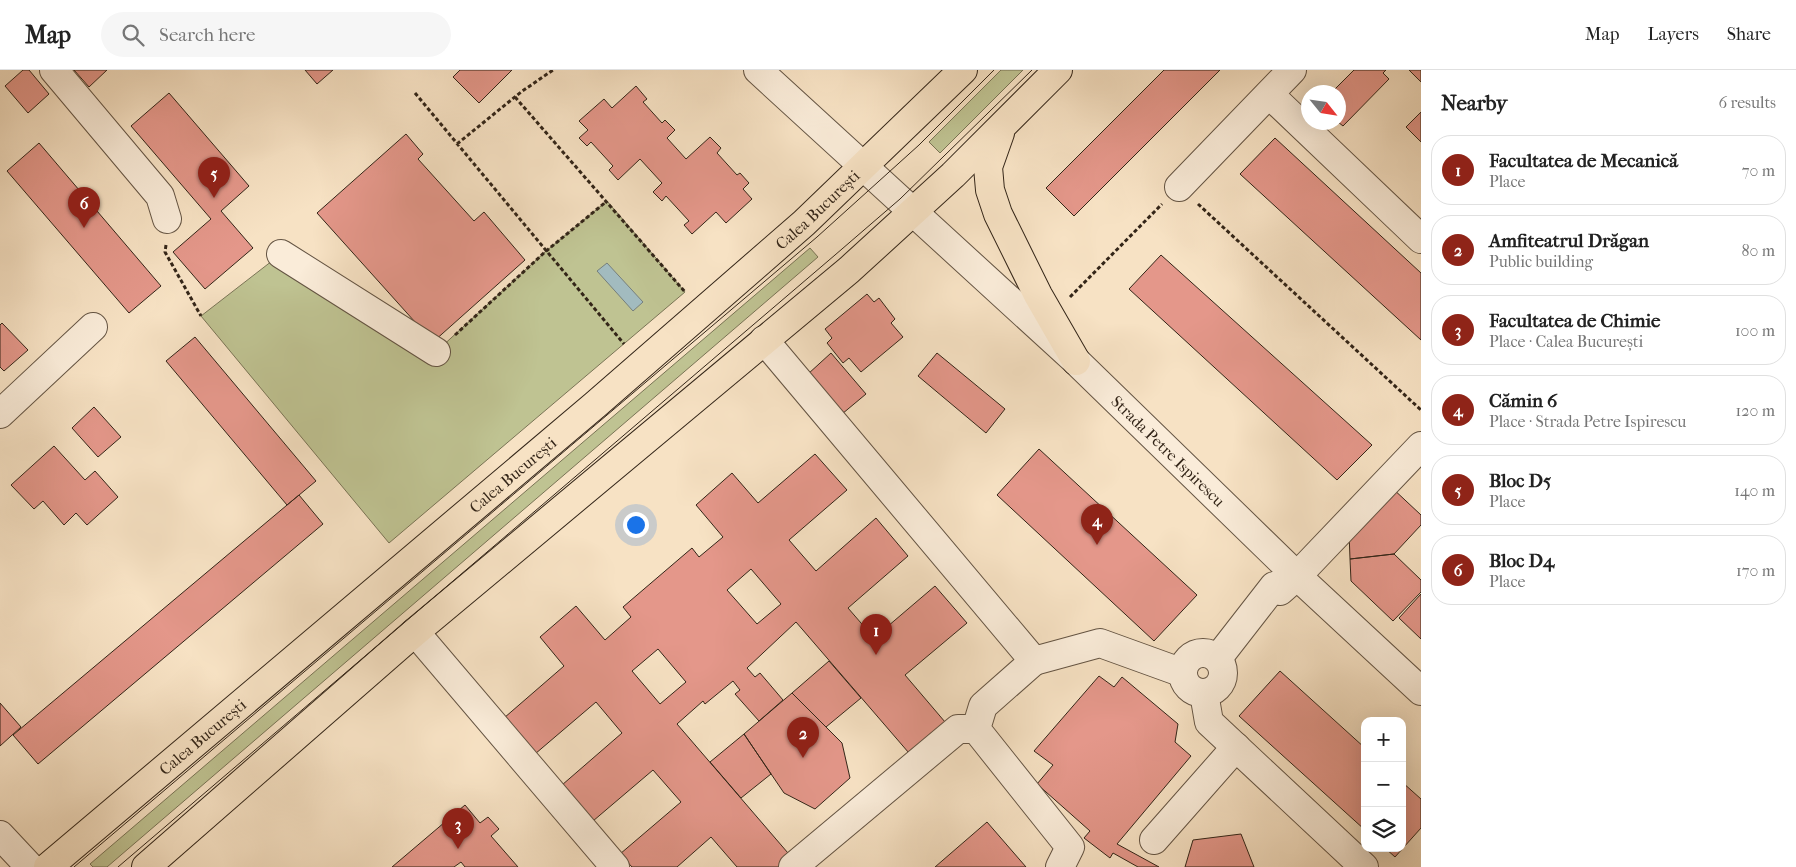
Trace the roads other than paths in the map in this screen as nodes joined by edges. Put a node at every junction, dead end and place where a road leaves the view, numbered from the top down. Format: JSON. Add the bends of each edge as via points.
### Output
{"nodes":[{"id":1,"x":54,"y":70,"type":"edge"},
{"id":2,"x":758,"y":70,"type":"edge"},
{"id":3,"x":963,"y":70,"type":"edge"},
{"id":4,"x":1058,"y":70,"type":"edge"},
{"id":5,"x":1292,"y":70,"type":"edge"},
{"id":6,"x":1270,"y":95,"type":"junction"},
{"id":7,"x":1001,"y":129,"type":"junction"},
{"id":8,"x":865,"y":166,"type":"junction"},
{"id":9,"x":1180,"y":187,"type":"road end"},
{"id":10,"x":914,"y":212,"type":"junction"},
{"id":11,"x":167,"y":219,"type":"road end"},
{"id":12,"x":1421,"y":239,"type":"edge"},
{"id":13,"x":281,"y":254,"type":"dead end"},
{"id":14,"x":93,"y":327,"type":"dead end"},
{"id":15,"x":764,"y":340,"type":"junction"},
{"id":16,"x":436,"y":352,"type":"road end"},
{"id":17,"x":1076,"y":361,"type":"junction"},
{"id":18,"x":0,"y":414,"type":"edge"},
{"id":19,"x":1421,"y":446,"type":"edge"},
{"id":20,"x":1297,"y":576,"type":"junction"},
{"id":21,"x":415,"y":632,"type":"junction"},
{"id":22,"x":1218,"y":658,"type":"junction"},
{"id":23,"x":1034,"y":661,"type":"junction"},
{"id":24,"x":1183,"y":673,"type":"junction"},
{"id":25,"x":1421,"y":691,"type":"edge"},
{"id":26,"x":1204,"y":693,"type":"junction"},
{"id":27,"x":976,"y":729,"type":"junction"},
{"id":28,"x":1236,"y":747,"type":"junction"},
{"id":29,"x":0,"y":835,"type":"edge"},
{"id":30,"x":1154,"y":840,"type":"dead end"},
{"id":31,"x":30,"y":867,"type":"edge"},
{"id":32,"x":48,"y":867,"type":"edge"},
{"id":33,"x":146,"y":867,"type":"edge"},
{"id":34,"x":615,"y":867,"type":"edge"},
{"id":35,"x":793,"y":867,"type":"edge"},
{"id":36,"x":1060,"y":867,"type":"edge"},
{"id":37,"x":1364,"y":867,"type":"edge"}],
"edges":[{"from":1,"to":11,"type":"street","via":[[160,196]]},
{"from":2,"to":8,"type":"street","name":"Strada Petre Ispirescu"},
{"from":3,"to":8,"type":"main road","name":"Calea București"},
{"from":4,"to":7,"type":"main road"},
{"from":5,"to":6,"type":"street"},
{"from":6,"to":9,"type":"street"},
{"from":6,"to":12,"type":"street"},
{"from":7,"to":10,"type":"main road"},
{"from":7,"to":17,"type":"main road","via":[[988,167],[990,190],[998,214]]},
{"from":8,"to":10,"type":"street","name":"Strada Petre Ispirescu"},
{"from":8,"to":32,"type":"main road","name":"Calea București","via":[[596,404]]},
{"from":10,"to":15,"type":"main road"},
{"from":10,"to":17,"type":"street","name":"Strada Petre Ispirescu"},
{"from":13,"to":16,"type":"street"},
{"from":14,"to":18,"type":"street"},
{"from":15,"to":21,"type":"main road"},
{"from":15,"to":23,"type":"street"},
{"from":17,"to":20,"type":"street","name":"Strada Petre Ispirescu"},
{"from":19,"to":20,"type":"street"},
{"from":20,"to":22,"type":"street","via":[[1280,591],[1274,586]]},
{"from":20,"to":25,"type":"street","name":"Strada Petre Ispirescu"},
{"from":21,"to":33,"type":"main road"},
{"from":21,"to":34,"type":"street"},
{"from":22,"to":24,"type":"street","via":[[1203,652],[1195,654],[1184,665]]},
{"from":22,"to":26,"type":"street","via":[[1222,664],[1223,680]]},
{"from":23,"to":24,"type":"street","via":[[1100,643]]},
{"from":23,"to":27,"type":"street","via":[[983,706]]},
{"from":24,"to":26,"type":"street","via":[[1189,687]]},
{"from":26,"to":28,"type":"street","via":[[1209,722]]},
{"from":27,"to":35,"type":"street","via":[[958,729]]},
{"from":27,"to":36,"type":"street","via":[[1070,848]]},
{"from":28,"to":30,"type":"street"},
{"from":28,"to":37,"type":"street"},
{"from":29,"to":31,"type":"street"}]}
